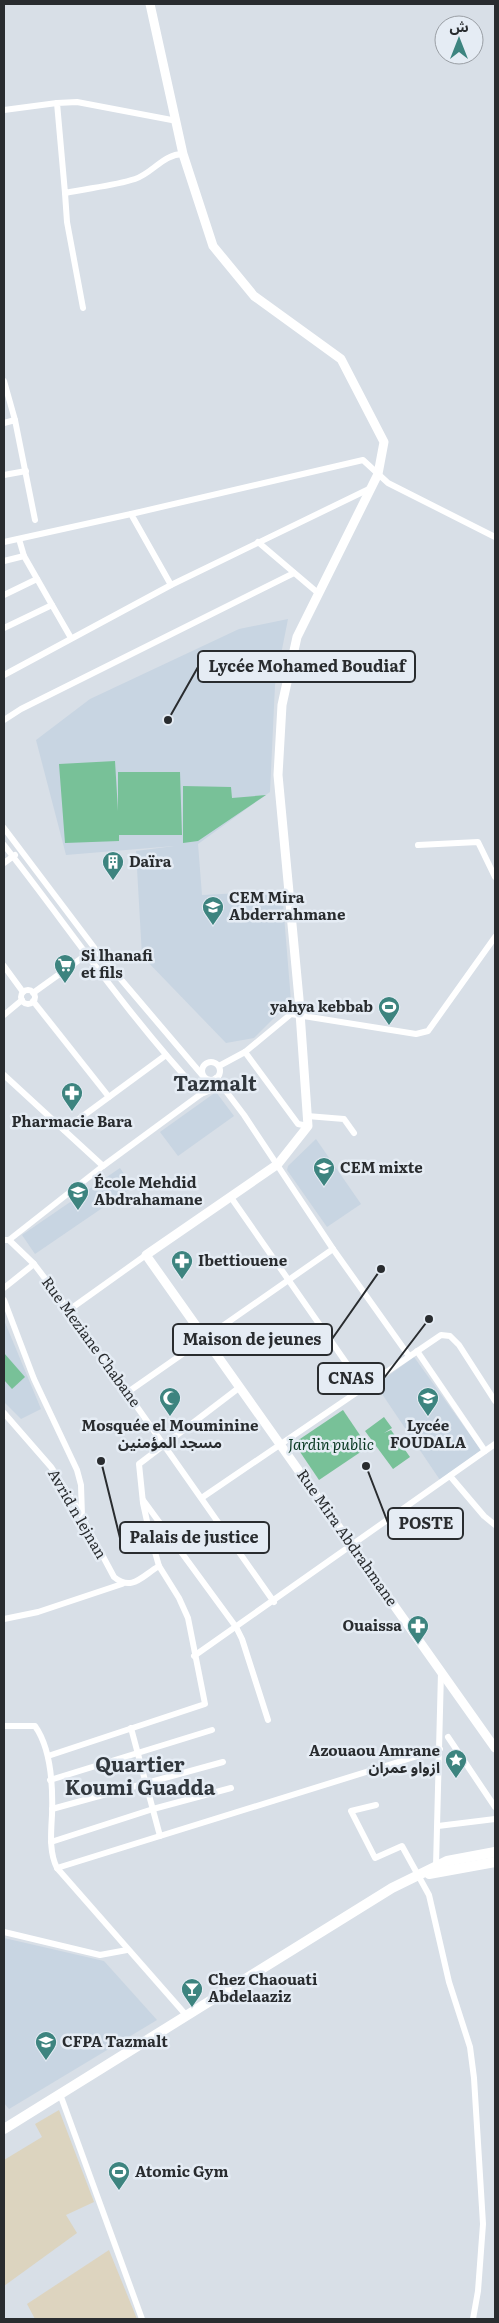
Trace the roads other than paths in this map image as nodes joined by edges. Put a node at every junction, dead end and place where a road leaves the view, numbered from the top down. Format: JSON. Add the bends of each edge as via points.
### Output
{"nodes":[{"id":1,"x":150,"y":4,"type":"edge"},
{"id":2,"x":58,"y":103,"type":"junction"},
{"id":3,"x":4,"y":110,"type":"edge"},
{"id":4,"x":177,"y":121,"type":"junction"},
{"id":5,"x":183,"y":154,"type":"junction"},
{"id":6,"x":66,"y":194,"type":"junction"},
{"id":7,"x":84,"y":308,"type":"dead end"},
{"id":8,"x":4,"y":381,"type":"edge"},
{"id":9,"x":15,"y":420,"type":"junction"},
{"id":10,"x":4,"y":423,"type":"edge"},
{"id":11,"x":26,"y":471,"type":"junction"},
{"id":12,"x":378,"y":474,"type":"junction"},
{"id":13,"x":4,"y":475,"type":"edge"},
{"id":14,"x":371,"y":488,"type":"junction"},
{"id":15,"x":131,"y":514,"type":"junction"},
{"id":16,"x":35,"y":520,"type":"dead end"},
{"id":17,"x":495,"y":537,"type":"edge"},
{"id":18,"x":19,"y":540,"type":"junction"},
{"id":19,"x":4,"y":542,"type":"edge"},
{"id":20,"x":258,"y":542,"type":"junction"},
{"id":21,"x":24,"y":556,"type":"junction"},
{"id":22,"x":4,"y":561,"type":"edge"},
{"id":23,"x":294,"y":573,"type":"junction"},
{"id":24,"x":37,"y":579,"type":"junction"},
{"id":25,"x":171,"y":585,"type":"junction"},
{"id":26,"x":318,"y":593,"type":"junction"},
{"id":27,"x":4,"y":595,"type":"edge"},
{"id":28,"x":52,"y":605,"type":"junction"},
{"id":29,"x":4,"y":628,"type":"edge"},
{"id":30,"x":71,"y":638,"type":"junction"},
{"id":31,"x":4,"y":665,"type":"edge"},
{"id":32,"x":5,"y":674,"type":"edge"},
{"id":33,"x":4,"y":720,"type":"edge"},
{"id":34,"x":4,"y":828,"type":"edge"},
{"id":35,"x":418,"y":844,"type":"dead end"},
{"id":36,"x":4,"y":845,"type":"edge"},
{"id":37,"x":20,"y":850,"type":"junction"},
{"id":38,"x":13,"y":856,"type":"junction"},
{"id":39,"x":4,"y":863,"type":"edge"},
{"id":40,"x":495,"y":877,"type":"edge"},
{"id":41,"x":495,"y":936,"type":"edge"},
{"id":42,"x":86,"y":955,"type":"junction"},
{"id":43,"x":4,"y":966,"type":"edge"},
{"id":44,"x":23,"y":992,"type":"junction"},
{"id":45,"x":33,"y":993,"type":"junction"},
{"id":46,"x":22,"y":1000,"type":"junction"},
{"id":47,"x":33,"y":1001,"type":"junction"},
{"id":48,"x":300,"y":1014,"type":"junction"},
{"id":49,"x":4,"y":1015,"type":"edge"},
{"id":50,"x":245,"y":1052,"type":"junction"},
{"id":51,"x":166,"y":1055,"type":"junction"},
{"id":52,"x":219,"y":1066,"type":"junction"},
{"id":53,"x":4,"y":1075,"type":"edge"},
{"id":54,"x":203,"y":1076,"type":"junction"},
{"id":55,"x":213,"y":1079,"type":"junction"},
{"id":56,"x":221,"y":1086,"type":"junction"},
{"id":57,"x":201,"y":1094,"type":"junction"},
{"id":58,"x":109,"y":1096,"type":"junction"},
{"id":59,"x":307,"y":1116,"type":"junction"},
{"id":60,"x":308,"y":1126,"type":"junction"},
{"id":61,"x":64,"y":1130,"type":"junction"},
{"id":62,"x":354,"y":1134,"type":"dead end"},
{"id":63,"x":278,"y":1164,"type":"junction"},
{"id":64,"x":102,"y":1166,"type":"junction"},
{"id":65,"x":230,"y":1196,"type":"junction"},
{"id":66,"x":6,"y":1240,"type":"edge"},
{"id":67,"x":333,"y":1249,"type":"junction"},
{"id":68,"x":146,"y":1255,"type":"junction"},
{"id":69,"x":34,"y":1264,"type":"junction"},
{"id":70,"x":288,"y":1280,"type":"junction"},
{"id":71,"x":4,"y":1288,"type":"edge"},
{"id":72,"x":4,"y":1300,"type":"edge"},
{"id":73,"x":69,"y":1310,"type":"junction"},
{"id":74,"x":4,"y":1312,"type":"edge"},
{"id":75,"x":12,"y":1322,"type":"junction"},
{"id":76,"x":204,"y":1337,"type":"junction"},
{"id":77,"x":417,"y":1351,"type":"junction"},
{"id":78,"x":409,"y":1356,"type":"junction"},
{"id":79,"x":240,"y":1388,"type":"junction"},
{"id":80,"x":363,"y":1388,"type":"junction"},
{"id":81,"x":128,"y":1392,"type":"junction"},
{"id":82,"x":495,"y":1401,"type":"edge"},
{"id":83,"x":4,"y":1413,"type":"edge"},
{"id":84,"x":164,"y":1443,"type":"junction"},
{"id":85,"x":280,"y":1444,"type":"junction"},
{"id":86,"x":495,"y":1444,"type":"edge"},
{"id":87,"x":485,"y":1451,"type":"junction"},
{"id":88,"x":450,"y":1476,"type":"junction"},
{"id":89,"x":81,"y":1485,"type":"junction"},
{"id":90,"x":69,"y":1495,"type":"junction"},
{"id":91,"x":203,"y":1497,"type":"junction"},
{"id":92,"x":142,"y":1499,"type":"junction"},
{"id":93,"x":82,"y":1517,"type":"junction"},
{"id":94,"x":495,"y":1525,"type":"edge"},
{"id":95,"x":352,"y":1546,"type":"junction"},
{"id":96,"x":158,"y":1566,"type":"junction"},
{"id":97,"x":122,"y":1584,"type":"junction"},
{"id":98,"x":274,"y":1602,"type":"junction"},
{"id":99,"x":4,"y":1619,"type":"edge"},
{"id":100,"x":236,"y":1627,"type":"junction"},
{"id":101,"x":194,"y":1656,"type":"junction"},
{"id":102,"x":441,"y":1671,"type":"junction"},
{"id":103,"x":268,"y":1720,"type":"dead end"},
{"id":104,"x":4,"y":1726,"type":"edge"},
{"id":105,"x":131,"y":1728,"type":"junction"},
{"id":106,"x":212,"y":1730,"type":"dead end"},
{"id":107,"x":448,"y":1737,"type":"dead end"},
{"id":108,"x":495,"y":1748,"type":"edge"},
{"id":109,"x":440,"y":1749,"type":"junction"},
{"id":110,"x":139,"y":1754,"type":"junction"},
{"id":111,"x":48,"y":1756,"type":"junction"},
{"id":112,"x":223,"y":1762,"type":"dead end"},
{"id":113,"x":50,"y":1780,"type":"junction"},
{"id":114,"x":146,"y":1783,"type":"junction"},
{"id":115,"x":231,"y":1788,"type":"dead end"},
{"id":116,"x":376,"y":1805,"type":"dead end"},
{"id":117,"x":495,"y":1807,"type":"edge"},
{"id":118,"x":52,"y":1809,"type":"junction"},
{"id":119,"x":153,"y":1809,"type":"junction"},
{"id":120,"x":495,"y":1819,"type":"edge"},
{"id":121,"x":438,"y":1826,"type":"junction"},
{"id":122,"x":160,"y":1836,"type":"junction"},
{"id":123,"x":51,"y":1842,"type":"junction"},
{"id":124,"x":495,"y":1852,"type":"edge"},
{"id":125,"x":495,"y":1862,"type":"edge"},
{"id":126,"x":436,"y":1866,"type":"junction"},
{"id":127,"x":57,"y":1868,"type":"junction"},
{"id":128,"x":418,"y":1876,"type":"junction"},
{"id":129,"x":4,"y":1932,"type":"edge"},
{"id":130,"x":127,"y":1950,"type":"junction"},
{"id":131,"x":186,"y":2015,"type":"junction"},
{"id":132,"x":60,"y":2094,"type":"junction"},
{"id":133,"x":4,"y":2129,"type":"edge"},
{"id":134,"x":142,"y":2319,"type":"edge"},
{"id":135,"x":473,"y":2319,"type":"edge"}],
"edges":[{"from":1,"to":4,"type":"main road"},
{"from":2,"to":3,"type":"street"},
{"from":2,"to":4,"type":"street","via":[[77,102]]},
{"from":2,"to":6,"type":"street"},
{"from":4,"to":5,"type":"main road"},
{"from":5,"to":6,"type":"street","via":[[170,156],[154,170],[135,179]]},
{"from":5,"to":12,"type":"main road","via":[[213,246],[254,296],[341,360],[384,442]]},
{"from":6,"to":7,"type":"street","via":[[66,222]]},
{"from":8,"to":9,"type":"street"},
{"from":9,"to":10,"type":"street"},
{"from":9,"to":11,"type":"street"},
{"from":11,"to":13,"type":"street"},
{"from":11,"to":16,"type":"street"},
{"from":12,"to":14,"type":"main road"},
{"from":12,"to":15,"type":"street","via":[[363,460]]},
{"from":12,"to":17,"type":"street","via":[[388,483]]},
{"from":14,"to":20,"type":"street"},
{"from":14,"to":26,"type":"main road"},
{"from":15,"to":18,"type":"street"},
{"from":15,"to":25,"type":"street"},
{"from":18,"to":19,"type":"street"},
{"from":18,"to":21,"type":"street"},
{"from":20,"to":23,"type":"street"},
{"from":20,"to":25,"type":"street"},
{"from":21,"to":22,"type":"street"},
{"from":21,"to":24,"type":"street"},
{"from":23,"to":26,"type":"street"},
{"from":23,"to":33,"type":"street","via":[[20,708]]},
{"from":24,"to":27,"type":"street"},
{"from":24,"to":28,"type":"street"},
{"from":25,"to":30,"type":"street"},
{"from":26,"to":48,"type":"main road","via":[[297,637],[282,705],[278,775]]},
{"from":28,"to":29,"type":"street"},
{"from":28,"to":30,"type":"street"},
{"from":30,"to":32,"type":"street"},
{"from":31,"to":32,"type":"street"},
{"from":34,"to":37,"type":"street"},
{"from":35,"to":40,"type":"street","via":[[478,842]]},
{"from":36,"to":38,"type":"street"},
{"from":37,"to":38,"type":"street"},
{"from":37,"to":54,"type":"street","via":[[96,950]]},
{"from":38,"to":39,"type":"street"},
{"from":38,"to":42,"type":"street"},
{"from":41,"to":48,"type":"street","via":[[428,1031],[416,1034]]},
{"from":42,"to":45,"type":"street"},
{"from":42,"to":51,"type":"street"},
{"from":43,"to":44,"type":"street"},
{"from":44,"to":45,"type":"street","via":[[30,990]]},
{"from":44,"to":46,"type":"street"},
{"from":45,"to":47,"type":"street"},
{"from":46,"to":47,"type":"street","via":[[27,1003]]},
{"from":46,"to":49,"type":"street"},
{"from":47,"to":58,"type":"street"},
{"from":48,"to":50,"type":"street","via":[[291,1014]]},
{"from":48,"to":59,"type":"main road"},
{"from":50,"to":52,"type":"street"},
{"from":50,"to":60,"type":"street","via":[[298,1124]]},
{"from":51,"to":57,"type":"street"},
{"from":51,"to":58,"type":"street"},
{"from":52,"to":54,"type":"street","via":[[207,1063],[202,1069]]},
{"from":52,"to":55,"type":"street","via":[[220,1072]]},
{"from":53,"to":61,"type":"street"},
{"from":54,"to":55,"type":"street"},
{"from":55,"to":56,"type":"street"},
{"from":55,"to":57,"type":"street"},
{"from":56,"to":57,"type":"street"},
{"from":56,"to":63,"type":"street"},
{"from":57,"to":64,"type":"street"},
{"from":58,"to":61,"type":"street"},
{"from":59,"to":60,"type":"main road"},
{"from":59,"to":62,"type":"street","via":[[344,1119]]},
{"from":60,"to":63,"type":"main road"},
{"from":61,"to":64,"type":"street"},
{"from":63,"to":65,"type":"main road"},
{"from":63,"to":67,"type":"street"},
{"from":64,"to":66,"type":"street"},
{"from":65,"to":68,"type":"main road"},
{"from":65,"to":70,"type":"street"},
{"from":66,"to":69,"type":"street","name":"Rue Meziane Chabane"},
{"from":67,"to":70,"type":"street"},
{"from":67,"to":78,"type":"street"},
{"from":68,"to":73,"type":"street"},
{"from":68,"to":76,"type":"main road","name":"Rue Mira Abdrahmane"},
{"from":69,"to":71,"type":"street"},
{"from":69,"to":73,"type":"street","name":"Rue Meziane Chabane"},
{"from":70,"to":76,"type":"street"},
{"from":70,"to":80,"type":"street"},
{"from":72,"to":75,"type":"street"},
{"from":73,"to":81,"type":"street","name":"Rue Meziane Chabane"},
{"from":74,"to":75,"type":"street"},
{"from":75,"to":89,"type":"street"},
{"from":76,"to":79,"type":"main road","name":"Rue Mira Abdrahmane"},
{"from":76,"to":81,"type":"street"},
{"from":77,"to":78,"type":"street"},
{"from":77,"to":82,"type":"street","via":[[440,1335],[450,1336]]},
{"from":77,"to":87,"type":"street"},
{"from":78,"to":80,"type":"street"},
{"from":79,"to":84,"type":"street"},
{"from":79,"to":85,"type":"main road","name":"Rue Mira Abdrahmane"},
{"from":80,"to":85,"type":"street"},
{"from":81,"to":84,"type":"street","name":"Rue Meziane Chabane"},
{"from":83,"to":90,"type":"street","name":"Avrid n lejnan","via":[[51,1467]]},
{"from":84,"to":91,"type":"street","name":"Rue Meziane Chabane"},
{"from":84,"to":92,"type":"street","via":[[139,1464]]},
{"from":85,"to":91,"type":"street"},
{"from":85,"to":95,"type":"main road","name":"Rue Mira Abdrahmane"},
{"from":86,"to":87,"type":"street"},
{"from":87,"to":88,"type":"street"},
{"from":88,"to":94,"type":"street"},
{"from":88,"to":95,"type":"street"},
{"from":89,"to":90,"type":"street"},
{"from":89,"to":93,"type":"street"},
{"from":90,"to":93,"type":"street","name":"Avrid n lejnan"},
{"from":91,"to":98,"type":"street","name":"Rue Meziane Chabane"},
{"from":92,"to":96,"type":"street"},
{"from":92,"to":100,"type":"street"},
{"from":93,"to":97,"type":"street","name":"Avrid n lejnan","via":[[114,1577]]},
{"from":95,"to":98,"type":"street"},
{"from":95,"to":102,"type":"main road","name":"Rue Mira Abdrahmane"},
{"from":96,"to":97,"type":"street","via":[[132,1584]]},
{"from":96,"to":101,"type":"street","via":[[180,1598],[188,1618]]},
{"from":97,"to":99,"type":"street","via":[[38,1612]]},
{"from":98,"to":100,"type":"street"},
{"from":100,"to":101,"type":"street"},
{"from":100,"to":103,"type":"street"},
{"from":101,"to":105,"type":"street","via":[[205,1704]]},
{"from":102,"to":108,"type":"main road","name":"Rue Mira Abdrahmane"},
{"from":102,"to":109,"type":"street"},
{"from":104,"to":111,"type":"street","via":[[35,1726]]},
{"from":105,"to":110,"type":"street"},
{"from":105,"to":111,"type":"street"},
{"from":106,"to":110,"type":"street"},
{"from":107,"to":117,"type":"street"},
{"from":109,"to":121,"type":"street"},
{"from":109,"to":122,"type":"street"},
{"from":110,"to":113,"type":"street"},
{"from":110,"to":114,"type":"street"},
{"from":111,"to":113,"type":"street"},
{"from":112,"to":114,"type":"street"},
{"from":113,"to":118,"type":"street"},
{"from":114,"to":118,"type":"street"},
{"from":114,"to":119,"type":"street"},
{"from":115,"to":119,"type":"street"},
{"from":116,"to":128,"type":"street","via":[[351,1811],[375,1858],[402,1846]]},
{"from":118,"to":123,"type":"street"},
{"from":119,"to":122,"type":"street"},
{"from":119,"to":123,"type":"street"},
{"from":120,"to":121,"type":"street"},
{"from":121,"to":126,"type":"street"},
{"from":122,"to":127,"type":"street"},
{"from":123,"to":127,"type":"street"},
{"from":124,"to":126,"type":"main road"},
{"from":125,"to":128,"type":"main road"},
{"from":126,"to":128,"type":"main road"},
{"from":127,"to":130,"type":"street"},
{"from":128,"to":131,"type":"main road","via":[[392,1888]]},
{"from":128,"to":135,"type":"street","via":[[429,1895],[449,1982],[470,2047],[474,2078],[483,2224]]},
{"from":129,"to":130,"type":"street","via":[[100,1955]]},
{"from":130,"to":131,"type":"street"},
{"from":131,"to":132,"type":"main road"},
{"from":132,"to":133,"type":"main road"},
{"from":132,"to":134,"type":"street"}]}
